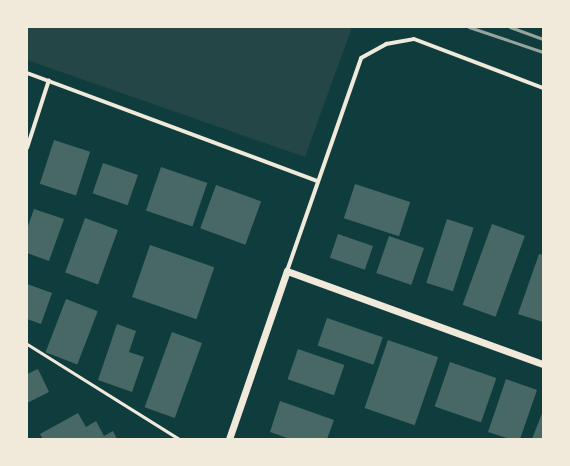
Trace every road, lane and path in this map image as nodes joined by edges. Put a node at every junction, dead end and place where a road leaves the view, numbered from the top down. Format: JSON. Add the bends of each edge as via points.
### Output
{"nodes":[{"id":1,"x":27,"y":73,"type":"edge"},
{"id":2,"x":49,"y":80,"type":"junction"},
{"id":3,"x":543,"y":88,"type":"edge"},
{"id":4,"x":27,"y":148,"type":"edge"},
{"id":5,"x":318,"y":181,"type":"junction"},
{"id":6,"x":287,"y":271,"type":"junction"},
{"id":7,"x":27,"y":344,"type":"edge"},
{"id":8,"x":543,"y":364,"type":"edge"},
{"id":9,"x":178,"y":439,"type":"edge"},
{"id":10,"x":229,"y":439,"type":"edge"}],
"edges":[{"from":1,"to":2,"type":"street"},
{"from":2,"to":4,"type":"street"},
{"from":2,"to":5,"type":"street"},
{"from":3,"to":5,"type":"street","via":[[414,39],[386,44],[361,58]]},
{"from":5,"to":6,"type":"street"},
{"from":6,"to":8,"type":"street"},
{"from":6,"to":10,"type":"street"},
{"from":7,"to":9,"type":"lane"}]}
